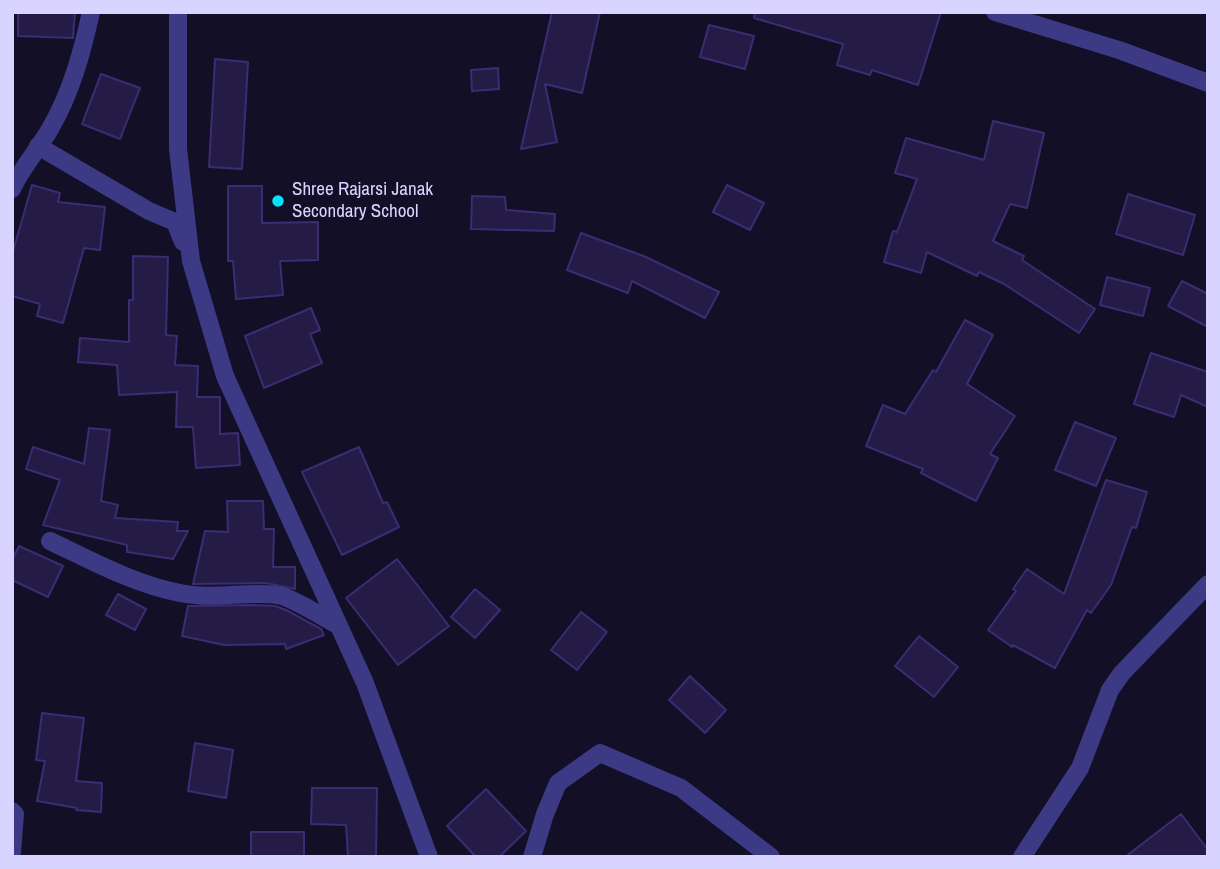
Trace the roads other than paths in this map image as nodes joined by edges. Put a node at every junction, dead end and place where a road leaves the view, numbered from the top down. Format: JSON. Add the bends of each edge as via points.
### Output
{"nodes":[{"id":1,"x":91,"y":12,"type":"edge"},
{"id":2,"x":178,"y":12,"type":"edge"},
{"id":3,"x":995,"y":12,"type":"edge"},
{"id":4,"x":1208,"y":83,"type":"edge"},
{"id":5,"x":38,"y":146,"type":"junction"},
{"id":6,"x":12,"y":189,"type":"edge"},
{"id":7,"x":191,"y":261,"type":"junction"},
{"id":8,"x":50,"y":541,"type":"dead end"},
{"id":9,"x":1208,"y":584,"type":"edge"},
{"id":10,"x":339,"y":626,"type":"junction"},
{"id":11,"x":12,"y":811,"type":"edge"},
{"id":12,"x":12,"y":852,"type":"edge"},
{"id":13,"x":429,"y":857,"type":"edge"},
{"id":14,"x":533,"y":857,"type":"edge"},
{"id":15,"x":772,"y":857,"type":"edge"},
{"id":16,"x":1022,"y":857,"type":"edge"}],
"edges":[{"from":1,"to":5,"type":"street","via":[[69,90]]},
{"from":2,"to":7,"type":"street","via":[[178,149]]},
{"from":3,"to":4,"type":"street"},
{"from":5,"to":6,"type":"street"},
{"from":5,"to":7,"type":"street","via":[[175,222]]},
{"from":7,"to":10,"type":"street","via":[[225,376]]},
{"from":8,"to":10,"type":"street","via":[[157,588],[212,597],[280,594]]},
{"from":9,"to":16,"type":"street","via":[[1122,673],[1110,691],[1080,768]]},
{"from":10,"to":13,"type":"street","via":[[365,683]]},
{"from":11,"to":12,"type":"street"},
{"from":14,"to":15,"type":"street","via":[[558,783],[600,752],[681,788]]}]}
